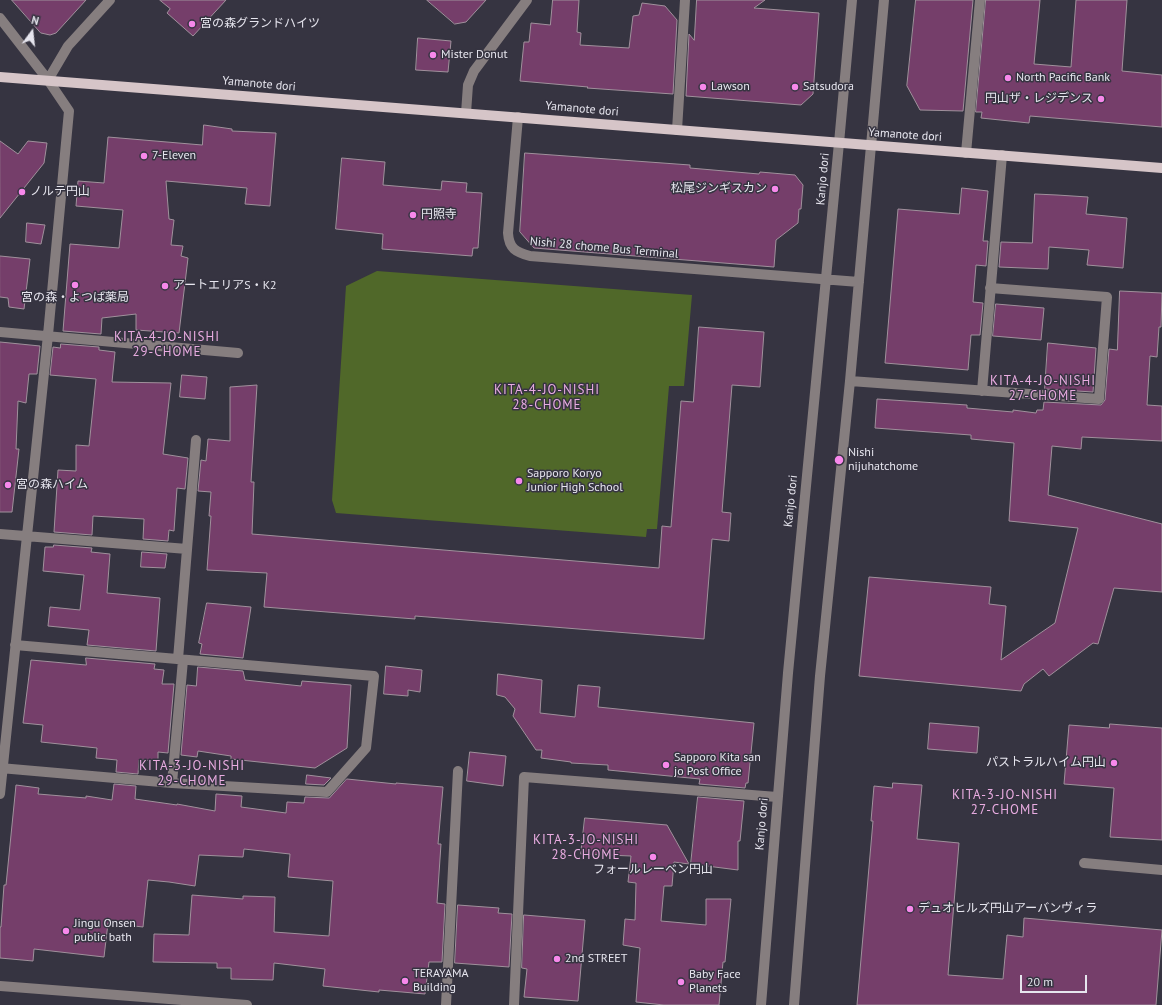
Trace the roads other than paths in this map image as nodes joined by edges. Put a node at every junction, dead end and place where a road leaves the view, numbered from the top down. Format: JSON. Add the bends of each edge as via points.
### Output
{"nodes":[{"id":1,"x":110,"y":0,"type":"edge"},
{"id":2,"x":527,"y":0,"type":"edge"},
{"id":3,"x":685,"y":0,"type":"edge"},
{"id":4,"x":852,"y":0,"type":"edge"},
{"id":5,"x":884,"y":0,"type":"edge"},
{"id":6,"x":980,"y":0,"type":"edge"},
{"id":7,"x":0,"y":18,"type":"edge"},
{"id":8,"x":0,"y":77,"type":"edge"},
{"id":9,"x":48,"y":80,"type":"junction"},
{"id":10,"x":466,"y":113,"type":"junction"},
{"id":11,"x":518,"y":117,"type":"junction"},
{"id":12,"x":677,"y":130,"type":"junction"},
{"id":13,"x":839,"y":143,"type":"junction"},
{"id":14,"x":872,"y":146,"type":"junction"},
{"id":15,"x":966,"y":153,"type":"junction"},
{"id":16,"x":1002,"y":155,"type":"junction"},
{"id":17,"x":1162,"y":168,"type":"edge"},
{"id":18,"x":826,"y":279,"type":"junction"},
{"id":19,"x":859,"y":282,"type":"junction"},
{"id":20,"x":990,"y":288,"type":"junction"},
{"id":21,"x":0,"y":332,"type":"edge"},
{"id":22,"x":48,"y":336,"type":"junction"},
{"id":23,"x":238,"y":353,"type":"dead end"},
{"id":24,"x":850,"y":381,"type":"junction"},
{"id":25,"x":982,"y":391,"type":"junction"},
{"id":26,"x":196,"y":440,"type":"dead end"},
{"id":27,"x":0,"y":534,"type":"edge"},
{"id":28,"x":26,"y":536,"type":"junction"},
{"id":29,"x":188,"y":549,"type":"junction"},
{"id":30,"x":15,"y":645,"type":"junction"},
{"id":31,"x":181,"y":660,"type":"junction"},
{"id":32,"x":1,"y":768,"type":"edge"},
{"id":33,"x":458,"y":771,"type":"dead end"},
{"id":34,"x":172,"y":783,"type":"junction"},
{"id":35,"x":0,"y":794,"type":"edge"},
{"id":36,"x":777,"y":797,"type":"junction"},
{"id":37,"x":1084,"y":863,"type":"dead end"},
{"id":38,"x":1162,"y":870,"type":"edge"},
{"id":39,"x":0,"y":986,"type":"edge"},
{"id":40,"x":177,"y":1002,"type":"edge"},
{"id":41,"x":247,"y":1005,"type":"edge"},
{"id":42,"x":446,"y":1005,"type":"edge"},
{"id":43,"x":514,"y":1005,"type":"edge"},
{"id":44,"x":761,"y":1005,"type":"edge"},
{"id":45,"x":794,"y":1005,"type":"edge"}],
"edges":[{"from":1,"to":9,"type":"street","via":[[68,46]]},
{"from":2,"to":10,"type":"street","via":[[474,71],[468,85]]},
{"from":3,"to":12,"type":"street"},
{"from":4,"to":13,"type":"street","name":"Kanjo dori"},
{"from":5,"to":14,"type":"street"},
{"from":6,"to":15,"type":"street"},
{"from":7,"to":9,"type":"street"},
{"from":8,"to":9,"type":"main road","name":"Yamanote dori"},
{"from":9,"to":10,"type":"main road","name":"Yamanote dori"},
{"from":9,"to":22,"type":"street","via":[[69,111]]},
{"from":10,"to":11,"type":"main road","name":"Yamanote dori"},
{"from":11,"to":12,"type":"main road","name":"Yamanote dori"},
{"from":11,"to":18,"type":"street","name":"Nishi 28 chome Bus Terminal","via":[[508,241],[512,248],[520,253],[530,256]]},
{"from":12,"to":13,"type":"main road","name":"Yamanote dori"},
{"from":13,"to":14,"type":"main road","name":"Yamanote dori"},
{"from":13,"to":18,"type":"street","name":"Kanjo dori"},
{"from":14,"to":15,"type":"main road","name":"Yamanote dori"},
{"from":14,"to":19,"type":"street"},
{"from":15,"to":16,"type":"main road","name":"Yamanote dori"},
{"from":16,"to":17,"type":"main road","name":"Yamanote dori"},
{"from":16,"to":20,"type":"street"},
{"from":18,"to":19,"type":"street","name":"Nishi 28 chome Bus Terminal"},
{"from":18,"to":36,"type":"street","name":"Kanjo dori"},
{"from":19,"to":24,"type":"street"},
{"from":20,"to":25,"type":"street"},
{"from":20,"to":25,"type":"street","via":[[1107,297],[1099,399]]},
{"from":21,"to":22,"type":"street"},
{"from":22,"to":23,"type":"street"},
{"from":22,"to":28,"type":"street"},
{"from":24,"to":25,"type":"street"},
{"from":24,"to":45,"type":"street","via":[[820,679]]},
{"from":26,"to":29,"type":"street"},
{"from":27,"to":28,"type":"street"},
{"from":28,"to":29,"type":"street"},
{"from":28,"to":30,"type":"street"},
{"from":29,"to":31,"type":"street"},
{"from":30,"to":31,"type":"street"},
{"from":30,"to":32,"type":"street"},
{"from":31,"to":34,"type":"street"},
{"from":31,"to":34,"type":"street","via":[[374,676],[366,748],[327,792]]},
{"from":32,"to":34,"type":"street"},
{"from":32,"to":35,"type":"street"},
{"from":33,"to":42,"type":"street"},
{"from":36,"to":43,"type":"street","via":[[524,777]]},
{"from":36,"to":44,"type":"street","name":"Kanjo dori"},
{"from":37,"to":38,"type":"street"},
{"from":39,"to":40,"type":"street"},
{"from":40,"to":41,"type":"street"}]}
